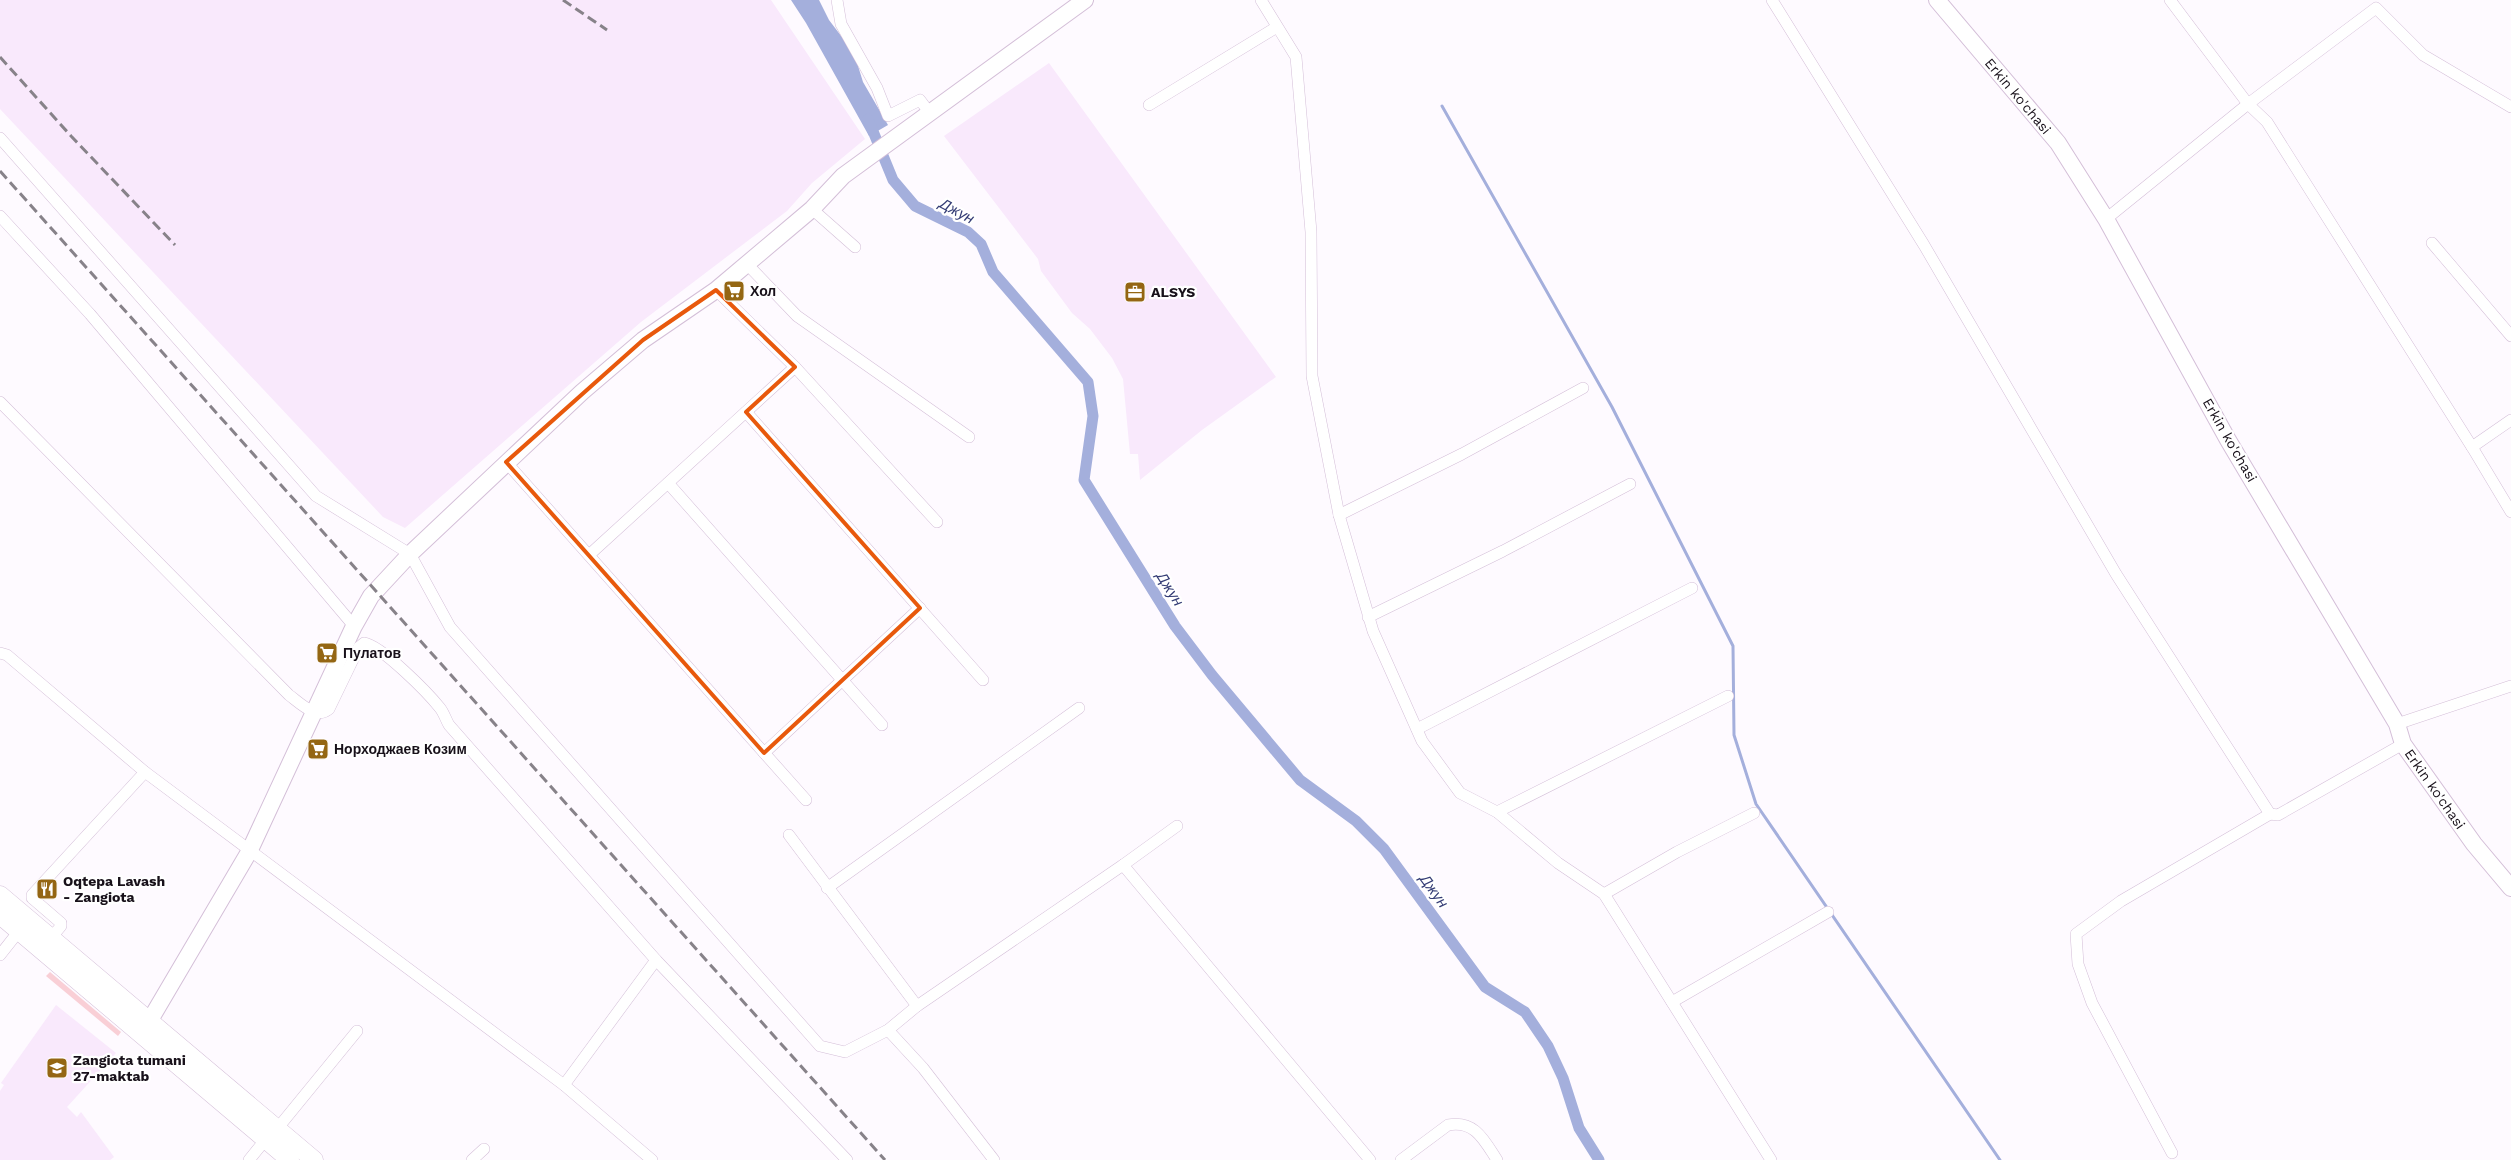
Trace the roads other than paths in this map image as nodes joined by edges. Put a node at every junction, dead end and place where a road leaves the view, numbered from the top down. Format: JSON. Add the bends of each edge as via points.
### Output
{"nodes":[{"id":1,"x":837,"y":0,"type":"edge"},
{"id":2,"x":1085,"y":0,"type":"edge"},
{"id":3,"x":1261,"y":0,"type":"edge"},
{"id":4,"x":1772,"y":0,"type":"edge"},
{"id":5,"x":1937,"y":0,"type":"edge"},
{"id":6,"x":2170,"y":0,"type":"edge"},
{"id":7,"x":2372,"y":4,"type":"edge"},
{"id":8,"x":1278,"y":27,"type":"junction"},
{"id":9,"x":2248,"y":104,"type":"junction"},
{"id":10,"x":1149,"y":105,"type":"dead end"},
{"id":11,"x":2511,"y":107,"type":"edge"},
{"id":12,"x":929,"y":112,"type":"junction"},
{"id":13,"x":0,"y":138,"type":"edge"},
{"id":14,"x":812,"y":209,"type":"junction"},
{"id":15,"x":0,"y":216,"type":"edge"},
{"id":16,"x":2106,"y":219,"type":"junction"},
{"id":17,"x":2432,"y":243,"type":"dead end"},
{"id":18,"x":855,"y":247,"type":"dead end"},
{"id":19,"x":746,"y":263,"type":"junction"},
{"id":20,"x":716,"y":290,"type":"junction"},
{"id":21,"x":2511,"y":336,"type":"edge"},
{"id":22,"x":795,"y":367,"type":"junction"},
{"id":23,"x":1583,"y":388,"type":"dead end"},
{"id":24,"x":0,"y":402,"type":"edge"},
{"id":25,"x":746,"y":412,"type":"junction"},
{"id":26,"x":2511,"y":420,"type":"edge"},
{"id":27,"x":969,"y":437,"type":"dead end"},
{"id":28,"x":2472,"y":447,"type":"junction"},
{"id":29,"x":506,"y":462,"type":"junction"},
{"id":30,"x":668,"y":483,"type":"junction"},
{"id":31,"x":1630,"y":484,"type":"dead end"},
{"id":32,"x":2511,"y":512,"type":"edge"},
{"id":33,"x":1339,"y":515,"type":"junction"},
{"id":34,"x":937,"y":522,"type":"dead end"},
{"id":35,"x":410,"y":554,"type":"junction"},
{"id":36,"x":590,"y":555,"type":"junction"},
{"id":37,"x":1692,"y":588,"type":"dead end"},
{"id":38,"x":920,"y":608,"type":"junction"},
{"id":39,"x":1368,"y":617,"type":"junction"},
{"id":40,"x":354,"y":626,"type":"junction"},
{"id":41,"x":0,"y":653,"type":"edge"},
{"id":42,"x":845,"y":680,"type":"junction"},
{"id":43,"x":983,"y":680,"type":"dead end"},
{"id":44,"x":2511,"y":686,"type":"edge"},
{"id":45,"x":1728,"y":696,"type":"dead end"},
{"id":46,"x":1079,"y":708,"type":"dead end"},
{"id":47,"x":313,"y":713,"type":"junction"},
{"id":48,"x":2397,"y":724,"type":"junction"},
{"id":49,"x":882,"y":725,"type":"dead end"},
{"id":50,"x":1417,"y":729,"type":"junction"},
{"id":51,"x":2403,"y":744,"type":"junction"},
{"id":52,"x":764,"y":753,"type":"junction"},
{"id":53,"x":145,"y":772,"type":"junction"},
{"id":54,"x":806,"y":800,"type":"dead end"},
{"id":55,"x":1497,"y":812,"type":"junction"},
{"id":56,"x":1754,"y":813,"type":"dead end"},
{"id":57,"x":2270,"y":814,"type":"junction"},
{"id":58,"x":1177,"y":826,"type":"dead end"},
{"id":59,"x":789,"y":835,"type":"dead end"},
{"id":60,"x":249,"y":852,"type":"junction"},
{"id":61,"x":1123,"y":865,"type":"junction"},
{"id":62,"x":827,"y":888,"type":"junction"},
{"id":63,"x":2511,"y":888,"type":"edge"},
{"id":64,"x":1604,"y":894,"type":"junction"},
{"id":65,"x":0,"y":895,"type":"edge"},
{"id":66,"x":1828,"y":912,"type":"dead end"},
{"id":67,"x":0,"y":915,"type":"edge"},
{"id":68,"x":19,"y":931,"type":"junction"},
{"id":69,"x":51,"y":938,"type":"junction"},
{"id":70,"x":0,"y":955,"type":"edge"},
{"id":71,"x":656,"y":960,"type":"junction"},
{"id":72,"x":1672,"y":1002,"type":"junction"},
{"id":73,"x":917,"y":1006,"type":"junction"},
{"id":74,"x":145,"y":1029,"type":"junction"},
{"id":75,"x":888,"y":1030,"type":"junction"},
{"id":76,"x":357,"y":1031,"type":"dead end"},
{"id":77,"x":564,"y":1085,"type":"junction"},
{"id":78,"x":271,"y":1134,"type":"junction"},
{"id":79,"x":484,"y":1149,"type":"dead end"},
{"id":80,"x":2172,"y":1153,"type":"dead end"},
{"id":81,"x":249,"y":1160,"type":"edge"},
{"id":82,"x":290,"y":1160,"type":"edge"},
{"id":83,"x":314,"y":1160,"type":"edge"},
{"id":84,"x":472,"y":1160,"type":"edge"},
{"id":85,"x":652,"y":1160,"type":"edge"},
{"id":86,"x":847,"y":1160,"type":"edge"},
{"id":87,"x":994,"y":1160,"type":"edge"},
{"id":88,"x":1370,"y":1160,"type":"edge"},
{"id":89,"x":1401,"y":1160,"type":"edge"},
{"id":90,"x":1497,"y":1160,"type":"edge"},
{"id":91,"x":1771,"y":1160,"type":"edge"}],
"edges":[{"from":1,"to":12,"type":"street","via":[[841,24],[877,88],[888,116],[920,100]]},
{"from":2,"to":12,"type":"main road"},
{"from":3,"to":8,"type":"street"},
{"from":4,"to":57,"type":"street","via":[[1924,244],[2116,574]]},
{"from":5,"to":16,"type":"main road","name":"Erkin ko'chasi","via":[[2058,144]]},
{"from":6,"to":9,"type":"street"},
{"from":7,"to":9,"type":"street"},
{"from":7,"to":11,"type":"street","via":[[2423,56]]},
{"from":8,"to":10,"type":"street"},
{"from":8,"to":33,"type":"street","via":[[1296,57],[1311,232],[1312,376]]},
{"from":9,"to":16,"type":"street"},
{"from":9,"to":28,"type":"street","via":[[2267,122]]},
{"from":12,"to":14,"type":"main road","via":[[843,176]]},
{"from":13,"to":35,"type":"street","via":[[316,496]]},
{"from":14,"to":18,"type":"street"},
{"from":14,"to":19,"type":"main road"},
{"from":15,"to":40,"type":"street","via":[[90,314]]},
{"from":16,"to":48,"type":"main road","name":"Erkin ko'chasi","via":[[2228,440]]},
{"from":17,"to":21,"type":"street"},
{"from":19,"to":20,"type":"main road"},
{"from":19,"to":27,"type":"street","via":[[797,316]]},
{"from":20,"to":22,"type":"street"},
{"from":20,"to":29,"type":"main road","via":[[643,340]]},
{"from":22,"to":25,"type":"street"},
{"from":22,"to":34,"type":"street"},
{"from":23,"to":33,"type":"street","via":[[1462,454]]},
{"from":24,"to":47,"type":"street","via":[[289,695]]},
{"from":25,"to":30,"type":"street"},
{"from":25,"to":38,"type":"street"},
{"from":26,"to":28,"type":"street"},
{"from":28,"to":32,"type":"street"},
{"from":29,"to":35,"type":"main road"},
{"from":29,"to":36,"type":"street"},
{"from":30,"to":36,"type":"street"},
{"from":30,"to":42,"type":"street"},
{"from":31,"to":39,"type":"street"},
{"from":33,"to":39,"type":"street"},
{"from":35,"to":40,"type":"main road","via":[[371,596]]},
{"from":35,"to":75,"type":"street","via":[[450,627],[820,1046],[845,1052]]},
{"from":36,"to":52,"type":"street"},
{"from":37,"to":50,"type":"street"},
{"from":38,"to":42,"type":"street"},
{"from":38,"to":43,"type":"street"},
{"from":39,"to":50,"type":"street"},
{"from":40,"to":47,"type":"main road"},
{"from":41,"to":53,"type":"street","via":[[7,655]]},
{"from":42,"to":49,"type":"street"},
{"from":42,"to":52,"type":"street"},
{"from":44,"to":48,"type":"street"},
{"from":45,"to":55,"type":"street"},
{"from":46,"to":62,"type":"street"},
{"from":47,"to":60,"type":"main road"},
{"from":47,"to":71,"type":"street","via":[[329,709],[359,647],[364,643],[370,644],[422,688],[442,710],[449,726]]},
{"from":48,"to":51,"type":"main road","name":"Erkin ko'chasi"},
{"from":50,"to":55,"type":"street","via":[[1460,794]]},
{"from":51,"to":57,"type":"street","via":[[2278,815]]},
{"from":51,"to":63,"type":"main road","name":"Erkin ko'chasi","via":[[2474,844]]},
{"from":52,"to":54,"type":"street"},
{"from":53,"to":60,"type":"street"},
{"from":53,"to":69,"type":"street","via":[[32,895],[61,924]]},
{"from":55,"to":64,"type":"street","via":[[1558,863]]},
{"from":56,"to":64,"type":"street"},
{"from":57,"to":80,"type":"street","via":[[2121,901],[2076,934],[2078,964],[2092,1003]]},
{"from":58,"to":61,"type":"street"},
{"from":59,"to":62,"type":"street"},
{"from":60,"to":74,"type":"main road"},
{"from":60,"to":77,"type":"street"},
{"from":61,"to":73,"type":"street"},
{"from":61,"to":88,"type":"street"},
{"from":62,"to":73,"type":"street"},
{"from":64,"to":72,"type":"street"},
{"from":65,"to":69,"type":"main road"},
{"from":66,"to":72,"type":"street"},
{"from":67,"to":68,"type":"main road"},
{"from":68,"to":70,"type":"street"},
{"from":68,"to":74,"type":"main road"},
{"from":69,"to":74,"type":"main road"},
{"from":71,"to":77,"type":"street"},
{"from":71,"to":86,"type":"street"},
{"from":72,"to":91,"type":"street"},
{"from":73,"to":75,"type":"street"},
{"from":74,"to":78,"type":"main road"},
{"from":75,"to":87,"type":"street","via":[[923,1068]]},
{"from":76,"to":78,"type":"street"},
{"from":77,"to":85,"type":"street"},
{"from":78,"to":81,"type":"street"},
{"from":78,"to":82,"type":"main road"},
{"from":78,"to":83,"type":"main road"},
{"from":79,"to":84,"type":"street"},
{"from":89,"to":90,"type":"street","via":[[1448,1125],[1456,1124],[1477,1130]]}]}
